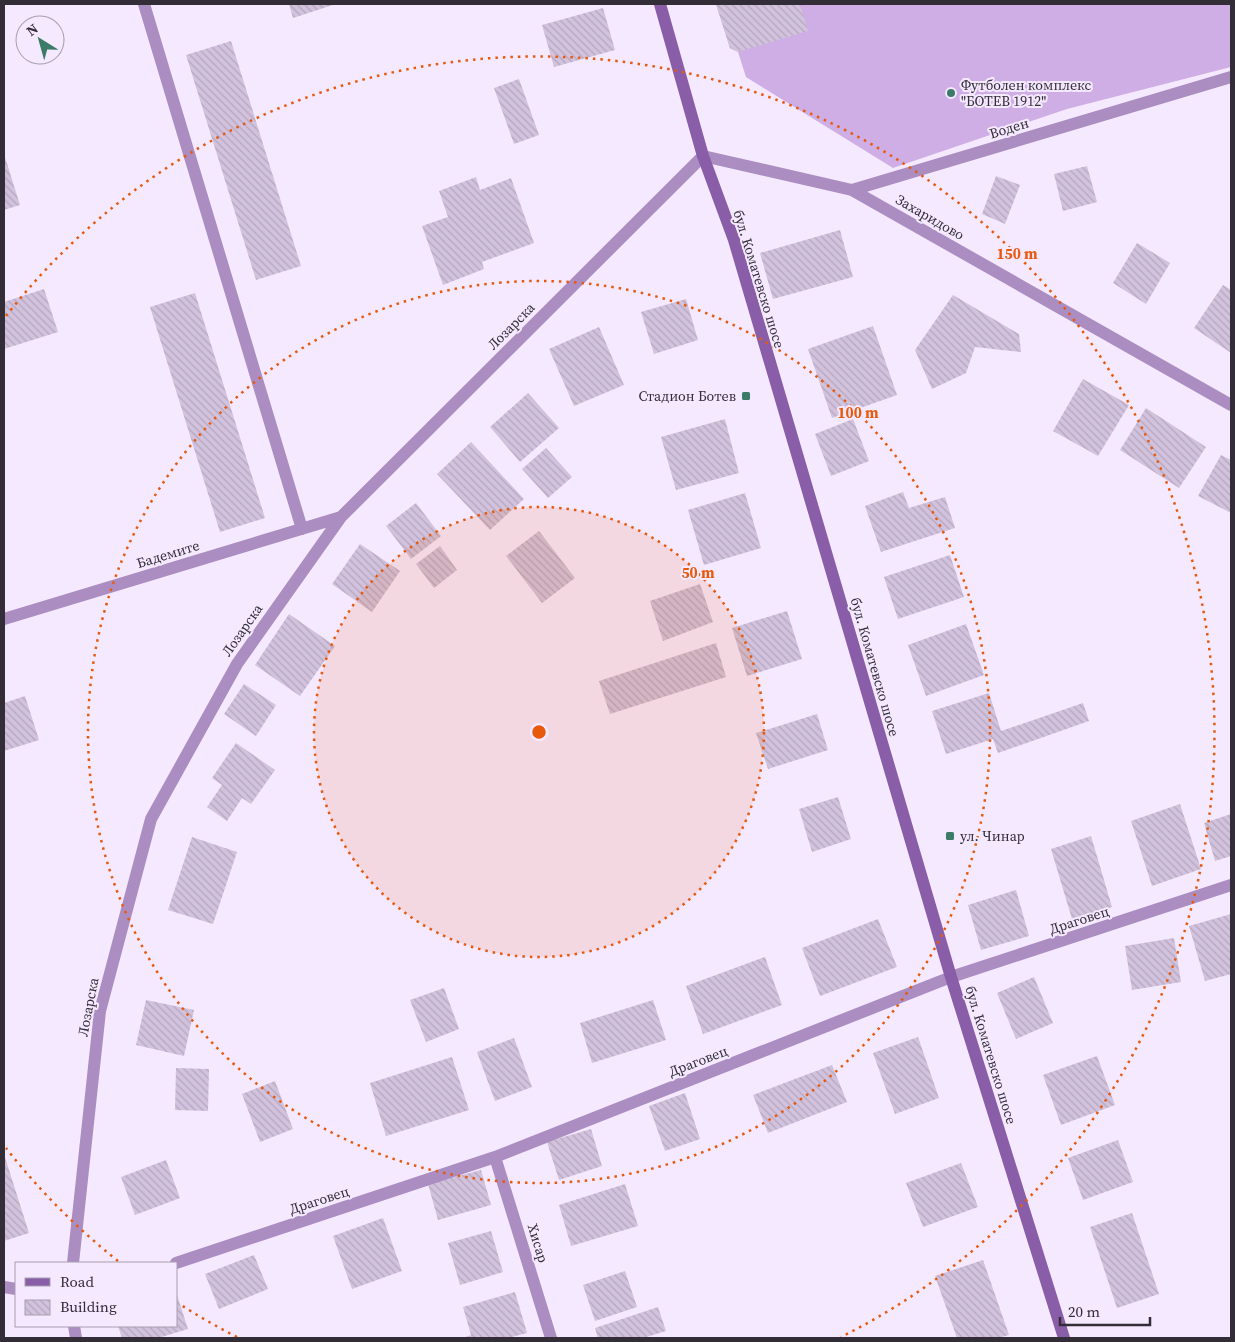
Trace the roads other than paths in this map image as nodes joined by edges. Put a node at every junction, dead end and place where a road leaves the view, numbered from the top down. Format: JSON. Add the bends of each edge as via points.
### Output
{"nodes":[{"id":1,"x":144,"y":4,"type":"edge"},
{"id":2,"x":660,"y":4,"type":"edge"},
{"id":3,"x":1231,"y":77,"type":"edge"},
{"id":4,"x":703,"y":156,"type":"junction"},
{"id":5,"x":852,"y":190,"type":"junction"},
{"id":6,"x":1231,"y":405,"type":"edge"},
{"id":7,"x":341,"y":517,"type":"junction"},
{"id":8,"x":302,"y":529,"type":"junction"},
{"id":9,"x":4,"y":619,"type":"edge"},
{"id":10,"x":1231,"y":885,"type":"edge"},
{"id":11,"x":951,"y":977,"type":"junction"},
{"id":12,"x":495,"y":1157,"type":"junction"},
{"id":13,"x":73,"y":1262,"type":"edge"},
{"id":14,"x":178,"y":1262,"type":"edge"},
{"id":15,"x":551,"y":1338,"type":"edge"},
{"id":16,"x":1064,"y":1338,"type":"edge"}],
"edges":[{"from":1,"to":8,"type":"street"},
{"from":2,"to":4,"type":"main road","name":"бул. Коматевско шосе"},
{"from":3,"to":5,"type":"street","name":"Воден"},
{"from":4,"to":5,"type":"street","name":"Захаридово"},
{"from":4,"to":7,"type":"street","name":"Лозарска"},
{"from":4,"to":11,"type":"main road","name":"бул. Коматевско шосе","via":[[734,240]]},
{"from":5,"to":6,"type":"street","name":"Захаридово"},
{"from":7,"to":8,"type":"street","name":"Бадемите"},
{"from":7,"to":13,"type":"street","name":"Лозарска","via":[[237,664],[151,820],[100,1011]]},
{"from":8,"to":9,"type":"street","name":"Бадемите"},
{"from":10,"to":11,"type":"street","name":"Драговец"},
{"from":11,"to":12,"type":"street","name":"Драговец"},
{"from":11,"to":16,"type":"main road","name":"бул. Коматевско шосе"},
{"from":12,"to":14,"type":"street","name":"Драговец"},
{"from":12,"to":15,"type":"street","name":"Хисар"}]}
